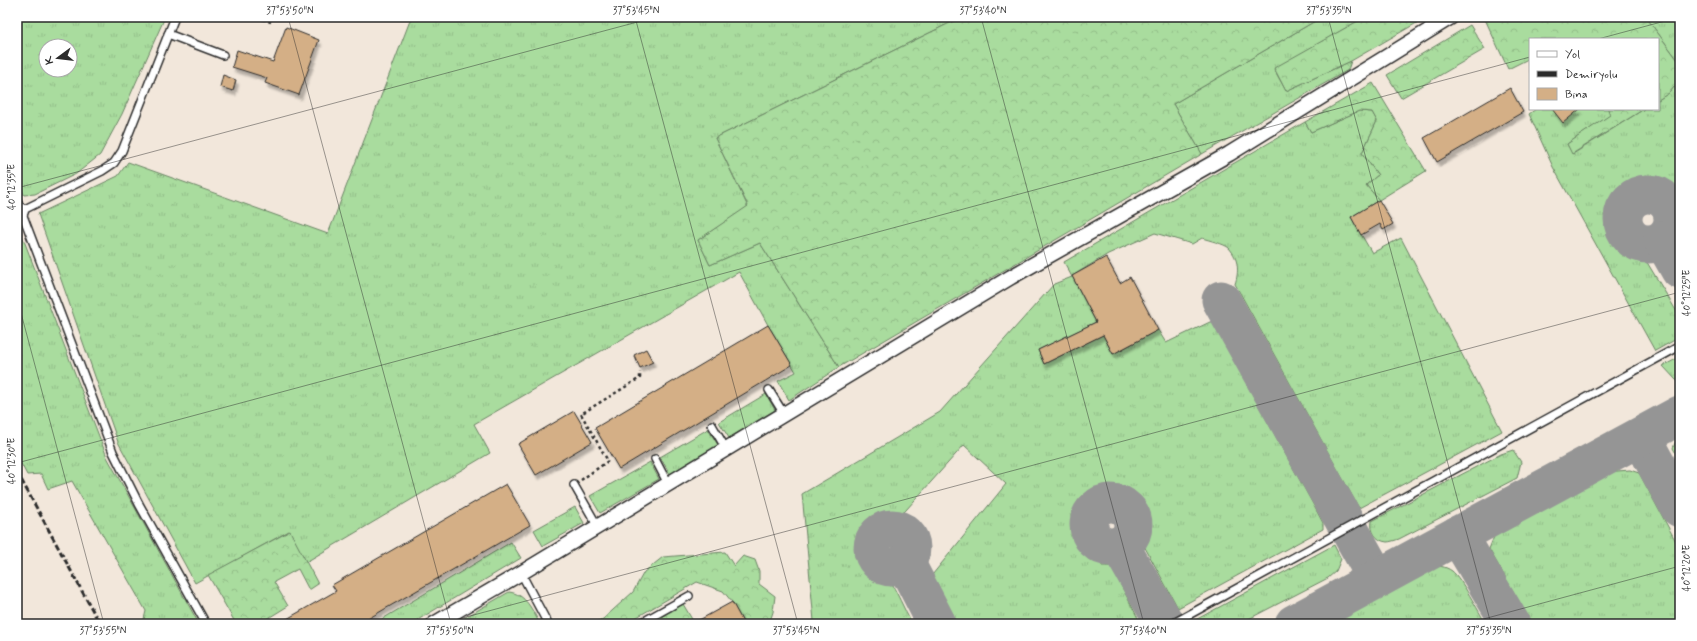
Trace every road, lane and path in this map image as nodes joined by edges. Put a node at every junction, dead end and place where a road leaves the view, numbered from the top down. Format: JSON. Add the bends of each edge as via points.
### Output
{"nodes":[{"id":1,"x":175,"y":17,"type":"edge"},
{"id":2,"x":257,"y":17,"type":"edge"},
{"id":3,"x":1451,"y":17,"type":"edge"},
{"id":4,"x":271,"y":22,"type":"dead end"},
{"id":5,"x":168,"y":34,"type":"junction"},
{"id":6,"x":223,"y":55,"type":"dead end"},
{"id":7,"x":18,"y":208,"type":"edge"},
{"id":8,"x":1680,"y":346,"type":"edge"},
{"id":9,"x":640,"y":372,"type":"dead end"},
{"id":10,"x":769,"y":390,"type":"dead end"},
{"id":11,"x":784,"y":414,"type":"junction"},
{"id":12,"x":712,"y":425,"type":"dead end"},
{"id":13,"x":726,"y":449,"type":"junction"},
{"id":14,"x":655,"y":459,"type":"dead end"},
{"id":15,"x":668,"y":484,"type":"junction"},
{"id":16,"x":574,"y":485,"type":"joint"},
{"id":17,"x":598,"y":527,"type":"junction"},
{"id":18,"x":521,"y":573,"type":"junction"},
{"id":19,"x":689,"y":596,"type":"dead end"},
{"id":20,"x":206,"y":624,"type":"edge"},
{"id":21,"x":434,"y":624,"type":"edge"},
{"id":22,"x":548,"y":624,"type":"edge"},
{"id":23,"x":639,"y":624,"type":"edge"},
{"id":24,"x":1172,"y":624,"type":"edge"}],
"edges":[{"from":1,"to":5,"type":"lane"},
{"from":2,"to":4,"type":"path"},
{"from":3,"to":11,"type":"street","via":[[1229,154],[1011,276]]},
{"from":5,"to":6,"type":"lane"},
{"from":5,"to":7,"type":"lane","via":[[122,151],[114,163]]},
{"from":7,"to":20,"type":"lane","via":[[112,452]]},
{"from":8,"to":24,"type":"lane"},
{"from":9,"to":16,"type":"path","via":[[640,378],[581,414],[608,461]]},
{"from":10,"to":11,"type":"lane"},
{"from":11,"to":13,"type":"street"},
{"from":12,"to":13,"type":"lane"},
{"from":13,"to":15,"type":"street"},
{"from":14,"to":15,"type":"lane"},
{"from":15,"to":17,"type":"street"},
{"from":16,"to":17,"type":"lane"},
{"from":17,"to":18,"type":"street"},
{"from":18,"to":21,"type":"street"},
{"from":18,"to":22,"type":"lane"},
{"from":19,"to":23,"type":"lane"}]}
